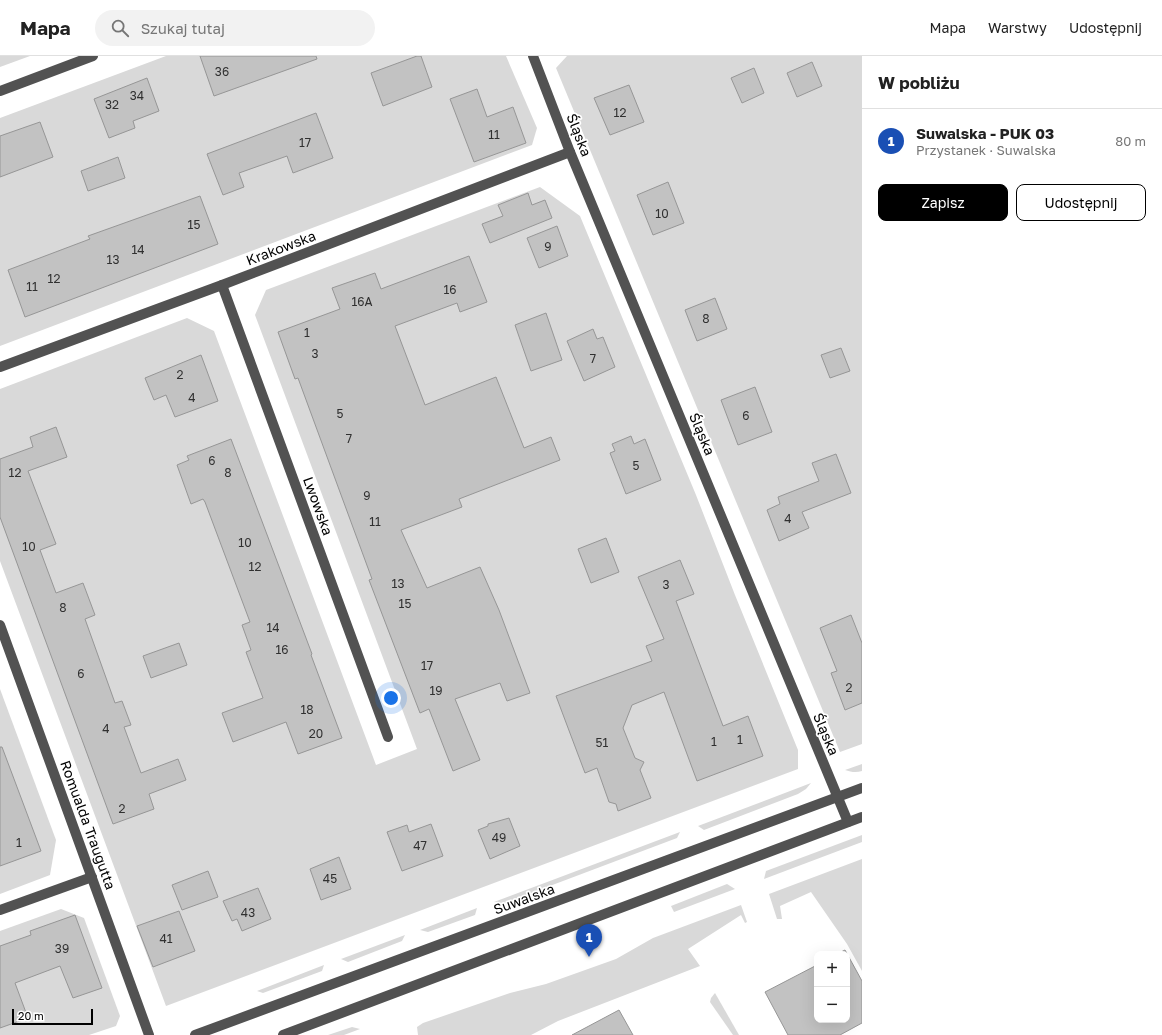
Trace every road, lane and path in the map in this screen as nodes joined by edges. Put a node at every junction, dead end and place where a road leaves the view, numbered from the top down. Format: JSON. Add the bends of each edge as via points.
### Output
{"nodes":[{"id":1,"x":93,"y":56,"type":"edge"},
{"id":2,"x":533,"y":56,"type":"edge"},
{"id":3,"x":0,"y":91,"type":"edge"},
{"id":4,"x":570,"y":152,"type":"junction"},
{"id":5,"x":222,"y":285,"type":"junction"},
{"id":6,"x":0,"y":367,"type":"edge"},
{"id":7,"x":0,"y":625,"type":"edge"},
{"id":8,"x":388,"y":737,"type":"dead end"},
{"id":9,"x":862,"y":788,"type":"edge"},
{"id":10,"x":838,"y":797,"type":"junction"},
{"id":11,"x":862,"y":817,"type":"edge"},
{"id":12,"x":848,"y":822,"type":"junction"},
{"id":13,"x":92,"y":877,"type":"junction"},
{"id":14,"x":0,"y":910,"type":"edge"},
{"id":15,"x":149,"y":1035,"type":"edge"},
{"id":16,"x":195,"y":1035,"type":"edge"},
{"id":17,"x":283,"y":1035,"type":"edge"}],
"edges":[{"from":1,"to":3,"type":"street"},
{"from":2,"to":4,"type":"street","name":"Śląska"},
{"from":4,"to":5,"type":"street","name":"Krakowska"},
{"from":4,"to":10,"type":"street","name":"Śląska"},
{"from":5,"to":6,"type":"street","name":"Krakowska"},
{"from":5,"to":8,"type":"street","name":"Lwowska"},
{"from":7,"to":13,"type":"street","name":"Romualda Traugutta"},
{"from":9,"to":10,"type":"street","name":"Suwalska"},
{"from":10,"to":12,"type":"street","name":"Śląska"},
{"from":10,"to":16,"type":"street","name":"Suwalska"},
{"from":11,"to":12,"type":"street"},
{"from":12,"to":17,"type":"street"},
{"from":13,"to":14,"type":"street"},
{"from":13,"to":15,"type":"street","name":"Romualda Traugutta"}]}
